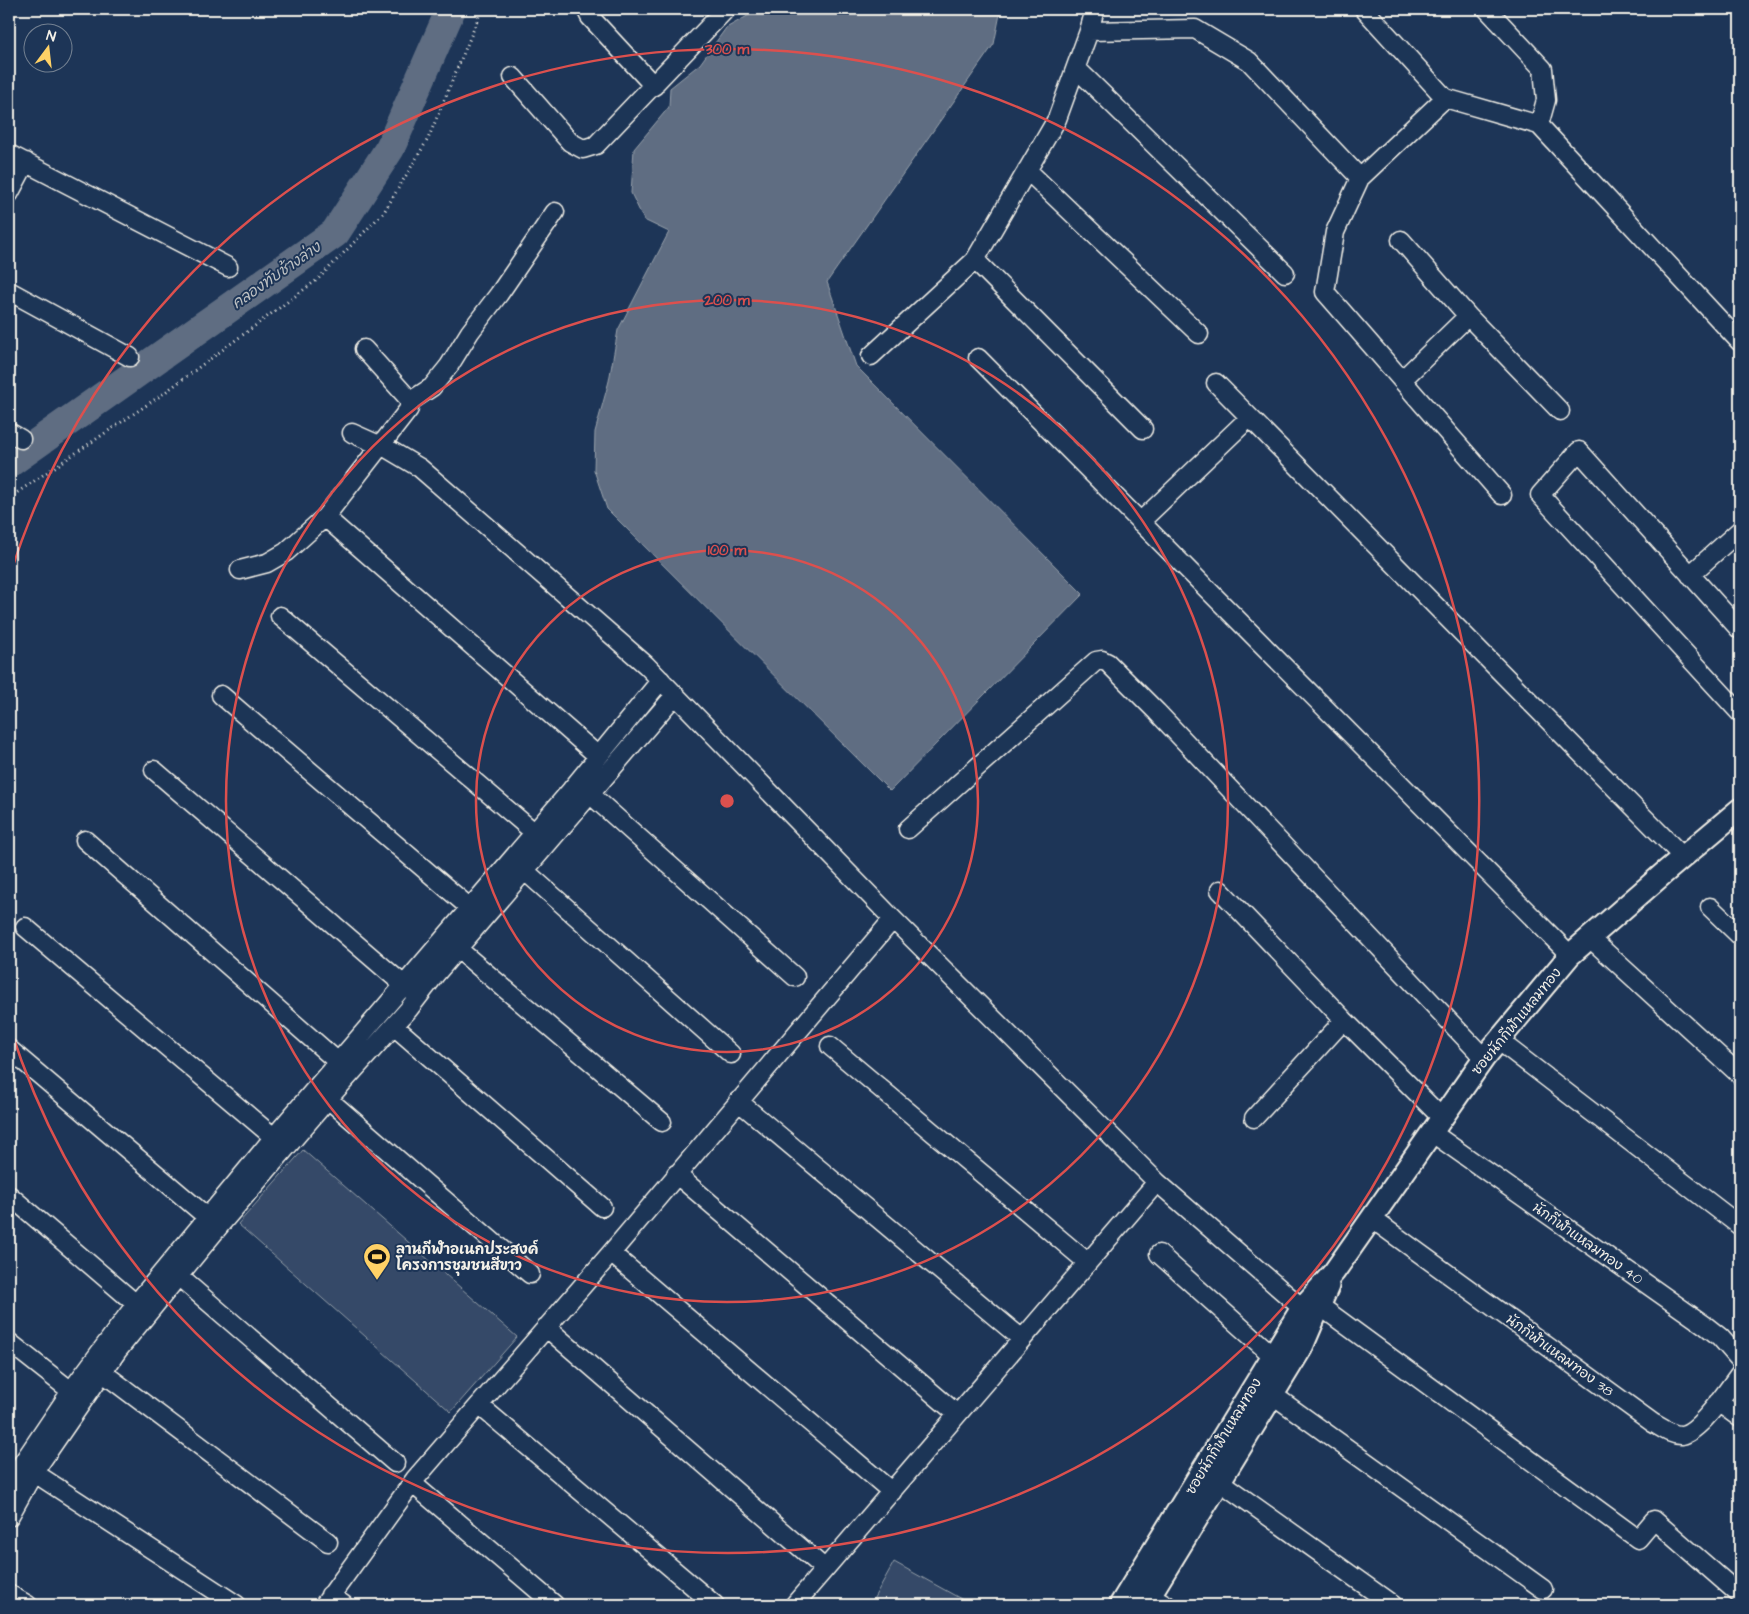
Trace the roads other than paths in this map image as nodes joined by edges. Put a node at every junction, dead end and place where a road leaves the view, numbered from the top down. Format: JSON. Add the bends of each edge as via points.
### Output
{"nodes":[{"id":1,"x":586,"y":9,"type":"edge"},
{"id":2,"x":726,"y":9,"type":"edge"},
{"id":3,"x":1095,"y":9,"type":"edge"},
{"id":4,"x":1364,"y":9,"type":"edge"},
{"id":5,"x":1487,"y":9,"type":"edge"},
{"id":6,"x":1089,"y":31,"type":"junction"},
{"id":7,"x":1076,"y":68,"type":"junction"},
{"id":8,"x":513,"y":77,"type":"dead end"},
{"id":9,"x":654,"y":86,"type":"junction"},
{"id":10,"x":1445,"y":98,"type":"junction"},
{"id":11,"x":1540,"y":126,"type":"junction"},
{"id":12,"x":9,"y":154,"type":"edge"},
{"id":13,"x":26,"y":162,"type":"junction"},
{"id":14,"x":1027,"y":170,"type":"junction"},
{"id":15,"x":1360,"y":178,"type":"junction"},
{"id":16,"x":9,"y":194,"type":"edge"},
{"id":17,"x":555,"y":212,"type":"dead end"},
{"id":18,"x":1401,"y":240,"type":"dead end"},
{"id":19,"x":975,"y":260,"type":"junction"},
{"id":20,"x":228,"y":267,"type":"dead end"},
{"id":21,"x":1285,"y":273,"type":"dead end"},
{"id":22,"x":9,"y":291,"type":"edge"},
{"id":23,"x":1468,"y":316,"type":"junction"},
{"id":24,"x":1198,"y":334,"type":"dead end"},
{"id":25,"x":1740,"y":342,"type":"edge"},
{"id":26,"x":364,"y":349,"type":"dead end"},
{"id":27,"x":871,"y":356,"type":"dead end"},
{"id":28,"x":130,"y":357,"type":"dead end"},
{"id":29,"x":978,"y":358,"type":"dead end"},
{"id":30,"x":1402,"y":380,"type":"junction"},
{"id":31,"x":1216,"y":384,"type":"dead end"},
{"id":32,"x":409,"y":402,"type":"junction"},
{"id":33,"x":1560,"y":411,"type":"dead end"},
{"id":34,"x":1250,"y":418,"type":"junction"},
{"id":35,"x":1143,"y":429,"type":"dead end"},
{"id":36,"x":352,"y":433,"type":"dead end"},
{"id":37,"x":381,"y":446,"type":"junction"},
{"id":38,"x":1502,"y":495,"type":"dead end"},
{"id":39,"x":325,"y":517,"type":"junction"},
{"id":40,"x":1140,"y":522,"type":"junction"},
{"id":41,"x":1740,"y":530,"type":"edge"},
{"id":42,"x":240,"y":570,"type":"dead end"},
{"id":43,"x":1690,"y":574,"type":"junction"},
{"id":44,"x":280,"y":616,"type":"dead end"},
{"id":45,"x":1740,"y":630,"type":"edge"},
{"id":46,"x":661,"y":680,"type":"junction"},
{"id":47,"x":675,"y":695,"type":"junction"},
{"id":48,"x":221,"y":696,"type":"dead end"},
{"id":49,"x":1740,"y":714,"type":"edge"},
{"id":50,"x":598,"y":756,"type":"junction"},
{"id":51,"x":154,"y":770,"type":"dead end"},
{"id":52,"x":590,"y":794,"type":"junction"},
{"id":53,"x":1740,"y":809,"type":"edge"},
{"id":54,"x":908,"y":829,"type":"dead end"},
{"id":55,"x":535,"y":833,"type":"junction"},
{"id":56,"x":85,"y":840,"type":"dead end"},
{"id":57,"x":548,"y":844,"type":"junction"},
{"id":58,"x":1683,"y":857,"type":"junction"},
{"id":59,"x":525,"y":871,"type":"junction"},
{"id":60,"x":1220,"y":890,"type":"dead end"},
{"id":61,"x":1710,"y":906,"type":"dead end"},
{"id":62,"x":470,"y":908,"type":"junction"},
{"id":63,"x":893,"y":919,"type":"junction"},
{"id":64,"x":24,"y":927,"type":"dead end"},
{"id":65,"x":1740,"y":936,"type":"edge"},
{"id":66,"x":1590,"y":938,"type":"junction"},
{"id":67,"x":458,"y":949,"type":"junction"},
{"id":68,"x":1570,"y":955,"type":"junction"},
{"id":69,"x":795,"y":977,"type":"dead end"},
{"id":70,"x":405,"y":986,"type":"junction"},
{"id":71,"x":418,"y":997,"type":"junction"},
{"id":72,"x":1344,"y":1020,"type":"junction"},
{"id":73,"x":394,"y":1026,"type":"junction"},
{"id":74,"x":1498,"y":1040,"type":"junction"},
{"id":75,"x":830,"y":1046,"type":"dead end"},
{"id":76,"x":9,"y":1050,"type":"edge"},
{"id":77,"x":731,"y":1054,"type":"dead end"},
{"id":78,"x":1484,"y":1058,"type":"junction"},
{"id":79,"x":338,"y":1062,"type":"junction"},
{"id":80,"x":1740,"y":1075,"type":"edge"},
{"id":81,"x":328,"y":1099,"type":"junction"},
{"id":82,"x":738,"y":1101,"type":"junction"},
{"id":83,"x":1254,"y":1118,"type":"dead end"},
{"id":84,"x":662,"y":1122,"type":"dead end"},
{"id":85,"x":1436,"y":1124,"type":"junction"},
{"id":86,"x":281,"y":1143,"type":"junction"},
{"id":87,"x":676,"y":1174,"type":"junction"},
{"id":88,"x":1157,"y":1182,"type":"junction"},
{"id":89,"x":9,"y":1195,"type":"edge"},
{"id":90,"x":602,"y":1207,"type":"dead end"},
{"id":91,"x":207,"y":1217,"type":"junction"},
{"id":92,"x":1371,"y":1218,"type":"junction"},
{"id":93,"x":1740,"y":1226,"type":"edge"},
{"id":94,"x":610,"y":1253,"type":"junction"},
{"id":95,"x":1159,"y":1254,"type":"dead end"},
{"id":96,"x":1088,"y":1262,"type":"junction"},
{"id":97,"x":173,"y":1271,"type":"junction"},
{"id":98,"x":530,"y":1274,"type":"dead end"},
{"id":99,"x":136,"y":1304,"type":"junction"},
{"id":100,"x":1311,"y":1307,"type":"junction"},
{"id":101,"x":546,"y":1327,"type":"junction"},
{"id":102,"x":1022,"y":1339,"type":"junction"},
{"id":103,"x":9,"y":1342,"type":"edge"},
{"id":104,"x":1272,"y":1355,"type":"junction"},
{"id":105,"x":1740,"y":1360,"type":"edge"},
{"id":106,"x":102,"y":1372,"type":"junction"},
{"id":107,"x":1740,"y":1373,"type":"edge"},
{"id":108,"x":71,"y":1391,"type":"junction"},
{"id":109,"x":1273,"y":1394,"type":"junction"},
{"id":110,"x":1718,"y":1402,"type":"junction"},
{"id":111,"x":479,"y":1405,"type":"junction"},
{"id":112,"x":957,"y":1414,"type":"junction"},
{"id":113,"x":1740,"y":1418,"type":"edge"},
{"id":114,"x":395,"y":1463,"type":"dead end"},
{"id":115,"x":28,"y":1468,"type":"junction"},
{"id":116,"x":1219,"y":1481,"type":"junction"},
{"id":117,"x":9,"y":1483,"type":"edge"},
{"id":118,"x":412,"y":1483,"type":"junction"},
{"id":119,"x":892,"y":1492,"type":"junction"},
{"id":120,"x":9,"y":1517,"type":"edge"},
{"id":121,"x":328,"y":1542,"type":"dead end"},
{"id":122,"x":824,"y":1568,"type":"junction"},
{"id":123,"x":1132,"y":1585,"type":"junction"},
{"id":124,"x":1543,"y":1589,"type":"dead end"},
{"id":125,"x":9,"y":1594,"type":"edge"},
{"id":126,"x":1740,"y":1595,"type":"edge"},
{"id":127,"x":333,"y":1602,"type":"edge"},
{"id":128,"x":1154,"y":1602,"type":"edge"},
{"id":129,"x":28,"y":1605,"type":"edge"},
{"id":130,"x":237,"y":1605,"type":"edge"},
{"id":131,"x":555,"y":1605,"type":"edge"},
{"id":132,"x":715,"y":1605,"type":"edge"},
{"id":133,"x":794,"y":1605,"type":"edge"},
{"id":134,"x":1120,"y":1605,"type":"edge"},
{"id":135,"x":1393,"y":1605,"type":"edge"}],
"edges":[{"from":1,"to":9,"type":"street"},
{"from":2,"to":9,"type":"street"},
{"from":3,"to":6,"type":"street"},
{"from":4,"to":10,"type":"street"},
{"from":5,"to":11,"type":"street","via":[[1543,69],[1546,100]]},
{"from":6,"to":7,"type":"street"},
{"from":6,"to":15,"type":"street","via":[[1195,29],[1249,61]]},
{"from":7,"to":14,"type":"street","via":[[1057,119]]},
{"from":7,"to":21,"type":"street"},
{"from":8,"to":9,"type":"street","via":[[570,142],[583,149],[596,146]]},
{"from":10,"to":11,"type":"street"},
{"from":10,"to":15,"type":"street"},
{"from":11,"to":25,"type":"street"},
{"from":12,"to":13,"type":"street"},
{"from":13,"to":16,"type":"street"},
{"from":13,"to":20,"type":"street"},
{"from":14,"to":19,"type":"street"},
{"from":14,"to":24,"type":"street"},
{"from":15,"to":30,"type":"street","via":[[1335,232],[1325,292]]},
{"from":17,"to":32,"type":"street","via":[[449,366],[432,387]]},
{"from":18,"to":23,"type":"street"},
{"from":19,"to":27,"type":"street"},
{"from":19,"to":35,"type":"street"},
{"from":22,"to":28,"type":"street"},
{"from":23,"to":30,"type":"street"},
{"from":23,"to":33,"type":"street"},
{"from":26,"to":32,"type":"street"},
{"from":29,"to":40,"type":"street"},
{"from":30,"to":38,"type":"street"},
{"from":31,"to":34,"type":"street"},
{"from":32,"to":37,"type":"street","via":[[409,409]]},
{"from":34,"to":40,"type":"street"},
{"from":34,"to":58,"type":"street"},
{"from":36,"to":37,"type":"street"},
{"from":37,"to":39,"type":"street"},
{"from":37,"to":46,"type":"street","via":[[420,468]]},
{"from":39,"to":42,"type":"street","via":[[286,552],[267,563]]},
{"from":39,"to":50,"type":"street"},
{"from":40,"to":68,"type":"street"},
{"from":41,"to":43,"type":"street"},
{"from":43,"to":45,"type":"street"},
{"from":43,"to":49,"type":"street","via":[[1579,451],[1540,495]]},
{"from":44,"to":55,"type":"street"},
{"from":46,"to":47,"type":"street"},
{"from":46,"to":50,"type":"street"},
{"from":47,"to":52,"type":"street"},
{"from":47,"to":63,"type":"street"},
{"from":48,"to":62,"type":"street"},
{"from":50,"to":55,"type":"street"},
{"from":51,"to":70,"type":"street"},
{"from":52,"to":57,"type":"street"},
{"from":52,"to":69,"type":"street"},
{"from":53,"to":58,"type":"street","name":"ซอยนักกีฬาแหลมทอง"},
{"from":54,"to":78,"type":"street","via":[[1096,661],[1102,660],[1157,712]]},
{"from":55,"to":57,"type":"street"},
{"from":55,"to":62,"type":"street"},
{"from":56,"to":79,"type":"street"},
{"from":57,"to":59,"type":"street"},
{"from":58,"to":66,"type":"street","name":"ซอยนักกีฬาแหลมทอง"},
{"from":59,"to":67,"type":"street"},
{"from":59,"to":77,"type":"street"},
{"from":60,"to":72,"type":"street","name":"นักกีฬาแหลมทอง 40"},
{"from":61,"to":65,"type":"street"},
{"from":62,"to":70,"type":"street"},
{"from":63,"to":82,"type":"street"},
{"from":63,"to":88,"type":"street"},
{"from":64,"to":86,"type":"street"},
{"from":66,"to":68,"type":"street","name":"ซอยนักกีฬาแหลมทอง"},
{"from":66,"to":80,"type":"street"},
{"from":67,"to":71,"type":"street"},
{"from":67,"to":84,"type":"street"},
{"from":68,"to":74,"type":"street","name":"ซอยนักกีฬาแหลมทอง"},
{"from":70,"to":71,"type":"street"},
{"from":70,"to":79,"type":"street"},
{"from":71,"to":73,"type":"street"},
{"from":72,"to":83,"type":"street"},
{"from":72,"to":85,"type":"street","name":"นักกีฬาแหลมทอง 40"},
{"from":73,"to":81,"type":"street"},
{"from":73,"to":90,"type":"street"},
{"from":74,"to":78,"type":"street","name":"ซอยนักกีฬาแหลมทอง"},
{"from":74,"to":93,"type":"street"},
{"from":75,"to":96,"type":"street"},
{"from":76,"to":91,"type":"street"},
{"from":78,"to":85,"type":"street","name":"ซอยนักกีฬาแหลมทอง"},
{"from":79,"to":86,"type":"street"},
{"from":81,"to":86,"type":"street"},
{"from":81,"to":98,"type":"street"},
{"from":82,"to":87,"type":"street"},
{"from":82,"to":102,"type":"street"},
{"from":85,"to":92,"type":"street","name":"ซอยนักกีฬาแหลมทอง"},
{"from":85,"to":105,"type":"street","name":"นักกีฬาแหลมทอง 40","via":[[1706,1326]]},
{"from":86,"to":91,"type":"street"},
{"from":86,"to":97,"type":"street"},
{"from":87,"to":94,"type":"street"},
{"from":87,"to":112,"type":"street"},
{"from":88,"to":96,"type":"street"},
{"from":88,"to":100,"type":"street"},
{"from":89,"to":99,"type":"street"},
{"from":91,"to":97,"type":"street"},
{"from":92,"to":100,"type":"street","name":"ซอยนักกีฬาแหลมทอง"},
{"from":92,"to":110,"type":"street","name":"นักกีฬาแหลมทอง 38","via":[[1669,1432],[1681,1435],[1696,1428]]},
{"from":94,"to":101,"type":"street"},
{"from":94,"to":119,"type":"street"},
{"from":95,"to":104,"type":"street"},
{"from":96,"to":102,"type":"street"},
{"from":97,"to":99,"type":"street"},
{"from":97,"to":106,"type":"street"},
{"from":97,"to":114,"type":"street"},
{"from":99,"to":108,"type":"street"},
{"from":100,"to":104,"type":"street","name":"ซอยนักกีฬาแหลมทอง"},
{"from":100,"to":109,"type":"street","name":"ซอยนักกีฬาแหลมทอง","via":[[1302,1347]]},
{"from":100,"to":126,"type":"street","via":[[1638,1539],[1654,1520]]},
{"from":101,"to":111,"type":"street"},
{"from":101,"to":122,"type":"street"},
{"from":102,"to":112,"type":"street"},
{"from":103,"to":108,"type":"street"},
{"from":104,"to":123,"type":"street","name":"ซอยนักกีฬาแหลมทอง"},
{"from":106,"to":115,"type":"street"},
{"from":106,"to":121,"type":"street"},
{"from":107,"to":110,"type":"street","name":"นักกีฬาแหลมทอง 38"},
{"from":108,"to":115,"type":"street"},
{"from":109,"to":116,"type":"street","name":"ซอยนักกีฬาแหลมทอง"},
{"from":109,"to":124,"type":"street"},
{"from":110,"to":113,"type":"street"},
{"from":111,"to":118,"type":"street"},
{"from":111,"to":132,"type":"street"},
{"from":112,"to":119,"type":"street"},
{"from":115,"to":117,"type":"street"},
{"from":115,"to":120,"type":"street"},
{"from":115,"to":130,"type":"street"},
{"from":116,"to":128,"type":"street","name":"ซอยนักกีฬาแหลมทอง"},
{"from":116,"to":135,"type":"street"},
{"from":118,"to":127,"type":"street"},
{"from":118,"to":131,"type":"street"},
{"from":119,"to":122,"type":"street"},
{"from":122,"to":133,"type":"street"},
{"from":123,"to":128,"type":"street"},
{"from":123,"to":134,"type":"street","name":"ซอยนักกีฬาแหลมทอง"},
{"from":125,"to":129,"type":"street"}]}
